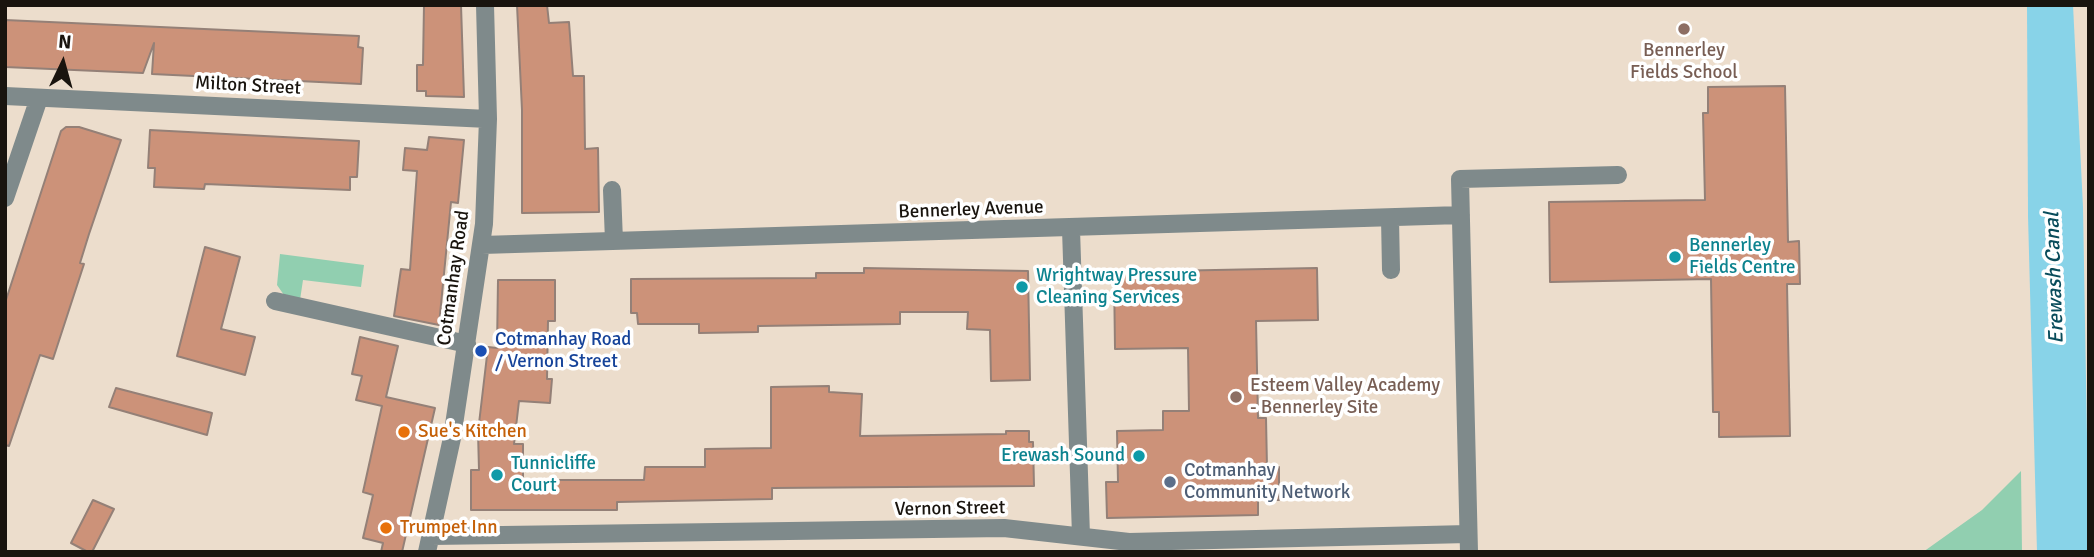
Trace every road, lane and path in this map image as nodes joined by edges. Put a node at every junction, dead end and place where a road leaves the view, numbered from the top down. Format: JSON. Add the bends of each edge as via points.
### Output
{"nodes":[{"id":1,"x":485,"y":5,"type":"edge"},
{"id":2,"x":5,"y":96,"type":"edge"},
{"id":3,"x":39,"y":98,"type":"junction"},
{"id":4,"x":488,"y":119,"type":"junction"},
{"id":5,"x":1618,"y":175,"type":"dead end"},
{"id":6,"x":612,"y":190,"type":"dead end"},
{"id":7,"x":5,"y":198,"type":"edge"},
{"id":8,"x":1461,"y":215,"type":"junction"},
{"id":9,"x":1390,"y":218,"type":"junction"},
{"id":10,"x":1071,"y":229,"type":"junction"},
{"id":11,"x":614,"y":241,"type":"junction"},
{"id":12,"x":482,"y":245,"type":"junction"},
{"id":13,"x":1391,"y":270,"type":"dead end"},
{"id":14,"x":275,"y":301,"type":"dead end"},
{"id":15,"x":467,"y":344,"type":"junction"},
{"id":16,"x":1081,"y":537,"type":"junction"},
{"id":17,"x":1469,"y":543,"type":"edge"},
{"id":18,"x":429,"y":544,"type":"edge"}],
"edges":[{"from":1,"to":4,"type":"street","name":"Cotmanhay Road"},
{"from":2,"to":3,"type":"street","name":"Milton Street"},
{"from":3,"to":4,"type":"street","name":"Milton Street"},
{"from":3,"to":7,"type":"street"},
{"from":4,"to":12,"type":"street","name":"Cotmanhay Road"},
{"from":5,"to":8,"type":"street","via":[[1460,179]]},
{"from":6,"to":11,"type":"street"},
{"from":8,"to":9,"type":"street","name":"Bennerley Avenue"},
{"from":8,"to":17,"type":"street"},
{"from":9,"to":10,"type":"street","name":"Bennerley Avenue"},
{"from":9,"to":13,"type":"street"},
{"from":10,"to":11,"type":"street","name":"Bennerley Avenue"},
{"from":10,"to":16,"type":"street"},
{"from":11,"to":12,"type":"street","name":"Bennerley Avenue"},
{"from":12,"to":15,"type":"street","name":"Cotmanhay Road"},
{"from":14,"to":15,"type":"street"},
{"from":15,"to":18,"type":"street","name":"Cotmanhay Road"},
{"from":16,"to":17,"type":"street","name":"Vernon Street","via":[[1129,542]]},
{"from":16,"to":18,"type":"street","name":"Vernon Street","via":[[1004,528]]}]}
